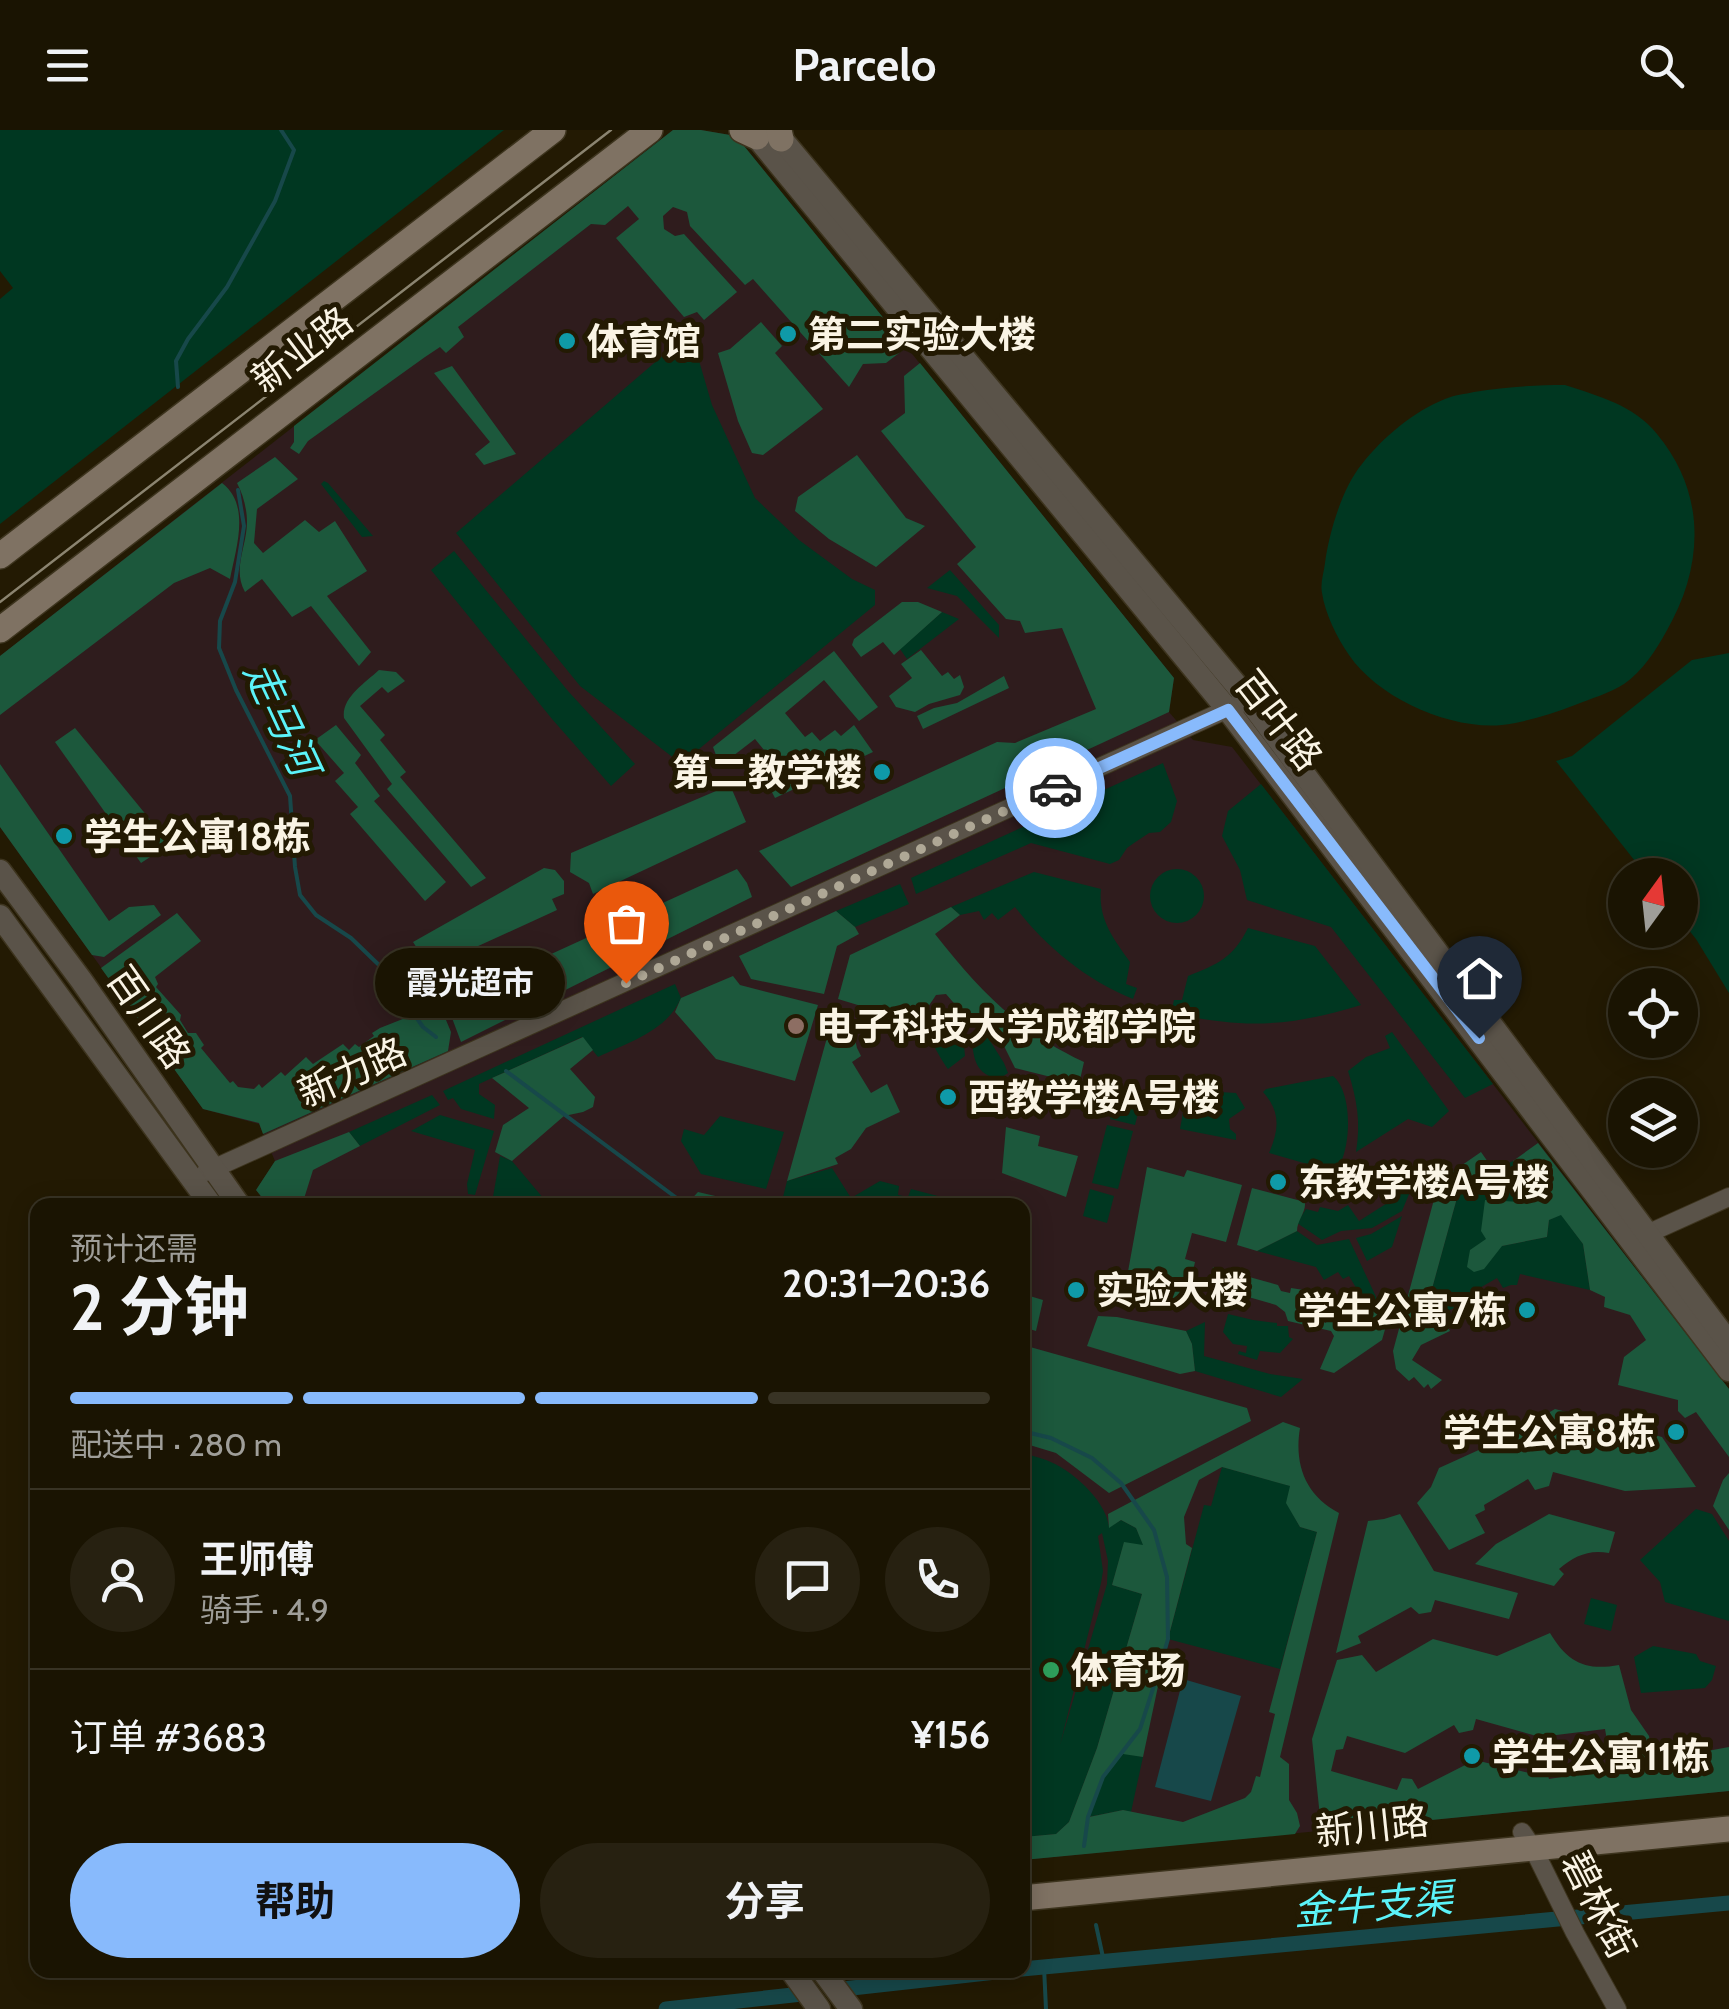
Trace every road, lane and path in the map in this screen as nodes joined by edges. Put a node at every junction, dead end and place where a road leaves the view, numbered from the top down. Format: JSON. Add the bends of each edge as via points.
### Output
{"nodes":[{"id":1,"x":553,"y":130,"type":"edge"},
{"id":2,"x":650,"y":130,"type":"edge"},
{"id":3,"x":764,"y":133,"type":"edge"},
{"id":4,"x":0,"y":556,"type":"edge"},
{"id":5,"x":0,"y":630,"type":"edge"},
{"id":6,"x":1238,"y":704,"type":"junction"},
{"id":7,"x":0,"y":871,"type":"edge"},
{"id":8,"x":0,"y":916,"type":"edge"},
{"id":9,"x":202,"y":1174,"type":"junction"},
{"id":10,"x":1729,"y":1197,"type":"edge"},
{"id":11,"x":210,"y":1198,"type":"edge"},
{"id":12,"x":231,"y":1198,"type":"edge"},
{"id":13,"x":1641,"y":1240,"type":"junction"},
{"id":14,"x":1729,"y":1342,"type":"edge"},
{"id":15,"x":1729,"y":1370,"type":"edge"},
{"id":16,"x":1729,"y":1812,"type":"edge"},
{"id":17,"x":1729,"y":1829,"type":"edge"},
{"id":18,"x":1528,"y":1840,"type":"junction"},
{"id":19,"x":1030,"y":1879,"type":"edge"},
{"id":20,"x":1030,"y":1897,"type":"edge"},
{"id":21,"x":797,"y":1978,"type":"edge"},
{"id":22,"x":828,"y":1978,"type":"edge"},
{"id":23,"x":820,"y":2009,"type":"edge"},
{"id":24,"x":851,"y":2009,"type":"edge"},
{"id":25,"x":1617,"y":2009,"type":"edge"}],
"edges":[{"from":1,"to":4,"type":"main road","name":"新业路"},
{"from":2,"to":5,"type":"main road","name":"新业路"},
{"from":3,"to":6,"type":"street","name":"百叶路"},
{"from":6,"to":9,"type":"street","name":"新力路"},
{"from":6,"to":13,"type":"street","name":"百叶路"},
{"from":7,"to":9,"type":"street","name":"百川路","via":[[81,980]]},
{"from":8,"to":9,"type":"street","name":"百川路"},
{"from":9,"to":11,"type":"street","name":"百川路"},
{"from":9,"to":12,"type":"street","name":"百川路"},
{"from":10,"to":13,"type":"street"},
{"from":13,"to":14,"type":"street","name":"百叶路"},
{"from":13,"to":15,"type":"street","name":"百叶路"},
{"from":16,"to":18,"type":"main road","name":"新川路"},
{"from":17,"to":18,"type":"main road","name":"新川路"},
{"from":18,"to":19,"type":"main road","name":"新川路"},
{"from":18,"to":20,"type":"main road","name":"新川路"},
{"from":18,"to":25,"type":"street","name":"碧林街"},
{"from":21,"to":23,"type":"street"},
{"from":22,"to":24,"type":"street"}]}
